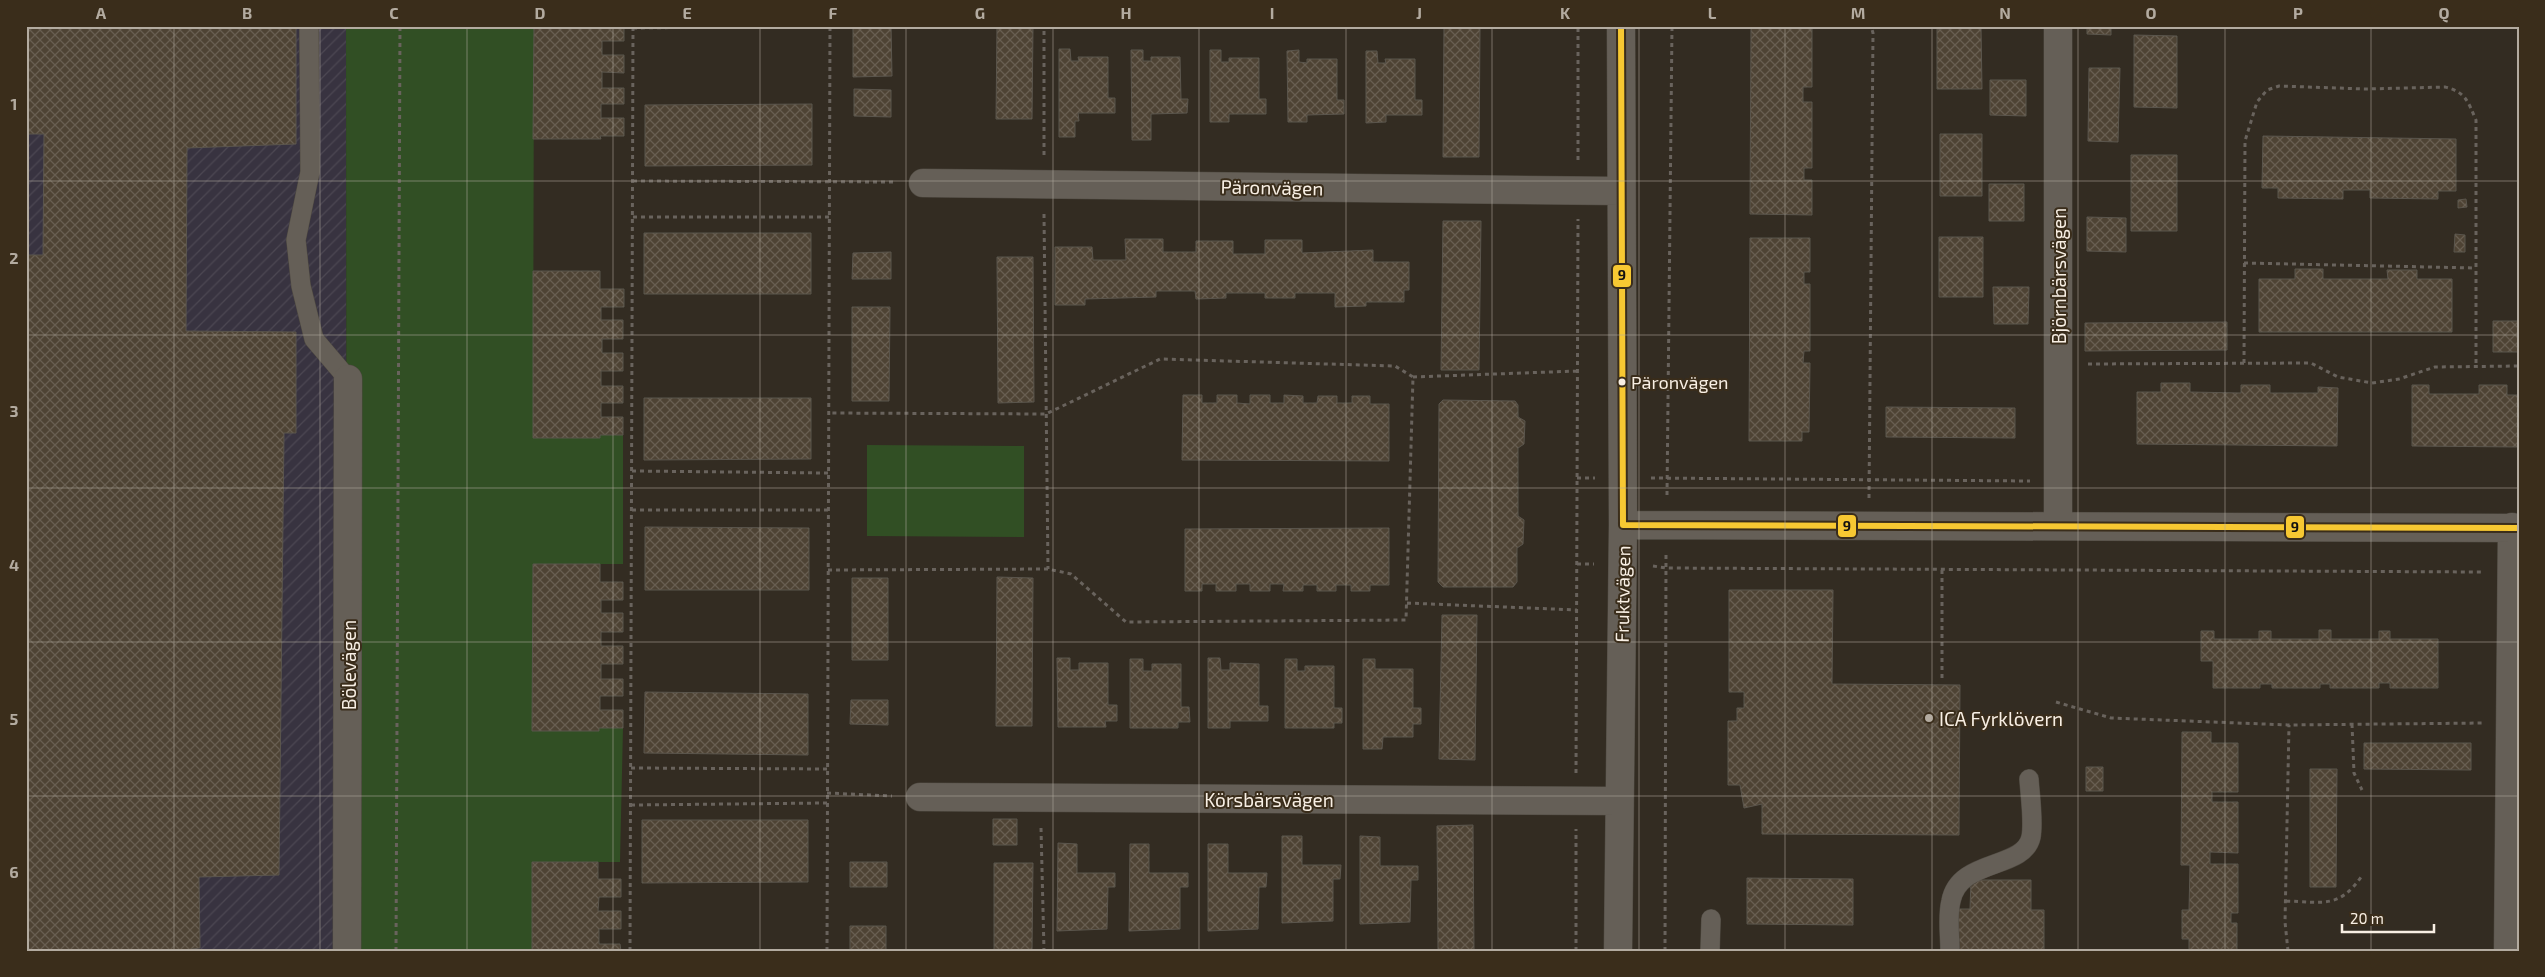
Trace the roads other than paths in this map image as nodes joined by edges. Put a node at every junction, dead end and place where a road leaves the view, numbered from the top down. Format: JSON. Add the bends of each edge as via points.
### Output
{"nodes":[{"id":1,"x":309,"y":26,"type":"edge"},
{"id":2,"x":1621,"y":26,"type":"edge"},
{"id":3,"x":2058,"y":26,"type":"edge"},
{"id":4,"x":923,"y":183,"type":"road end"},
{"id":5,"x":1620,"y":191,"type":"junction"},
{"id":6,"x":348,"y":379,"type":"joint"},
{"id":7,"x":1623,"y":525,"type":"junction"},
{"id":8,"x":2058,"y":525,"type":"junction"},
{"id":9,"x":2515,"y":528,"type":"edge"},
{"id":10,"x":2514,"y":723,"type":"edge"},
{"id":11,"x":2029,"y":779,"type":"dead end"},
{"id":12,"x":920,"y":796,"type":"road end"},
{"id":13,"x":1619,"y":801,"type":"junction"},
{"id":14,"x":1711,"y":919,"type":"dead end"},
{"id":15,"x":347,"y":951,"type":"edge"},
{"id":16,"x":1618,"y":951,"type":"edge"},
{"id":17,"x":1710,"y":951,"type":"edge"},
{"id":18,"x":1950,"y":951,"type":"edge"},
{"id":19,"x":2508,"y":951,"type":"edge"}],
"edges":[{"from":1,"to":6,"type":"lane","via":[[310,172],[296,240],[301,286],[314,339]]},
{"from":2,"to":5,"type":"street","name":"Fruktvägen"},
{"from":3,"to":8,"type":"street","name":"Björnbärsvägen"},
{"from":4,"to":5,"type":"street","name":"Päronvägen"},
{"from":5,"to":7,"type":"street","name":"Fruktvägen"},
{"from":6,"to":15,"type":"street","name":"Bölevägen"},
{"from":7,"to":8,"type":"street"},
{"from":7,"to":13,"type":"street","name":"Fruktvägen"},
{"from":8,"to":9,"type":"street"},
{"from":9,"to":10,"type":"street","via":[[2512,572]]},
{"from":10,"to":19,"type":"street"},
{"from":11,"to":18,"type":"lane","via":[[2031,838],[2023,851],[1975,870],[1957,886],[1950,900]]},
{"from":12,"to":13,"type":"street","name":"Körsbärsvägen"},
{"from":13,"to":16,"type":"street","name":"Fruktvägen"},
{"from":14,"to":17,"type":"lane"}]}
